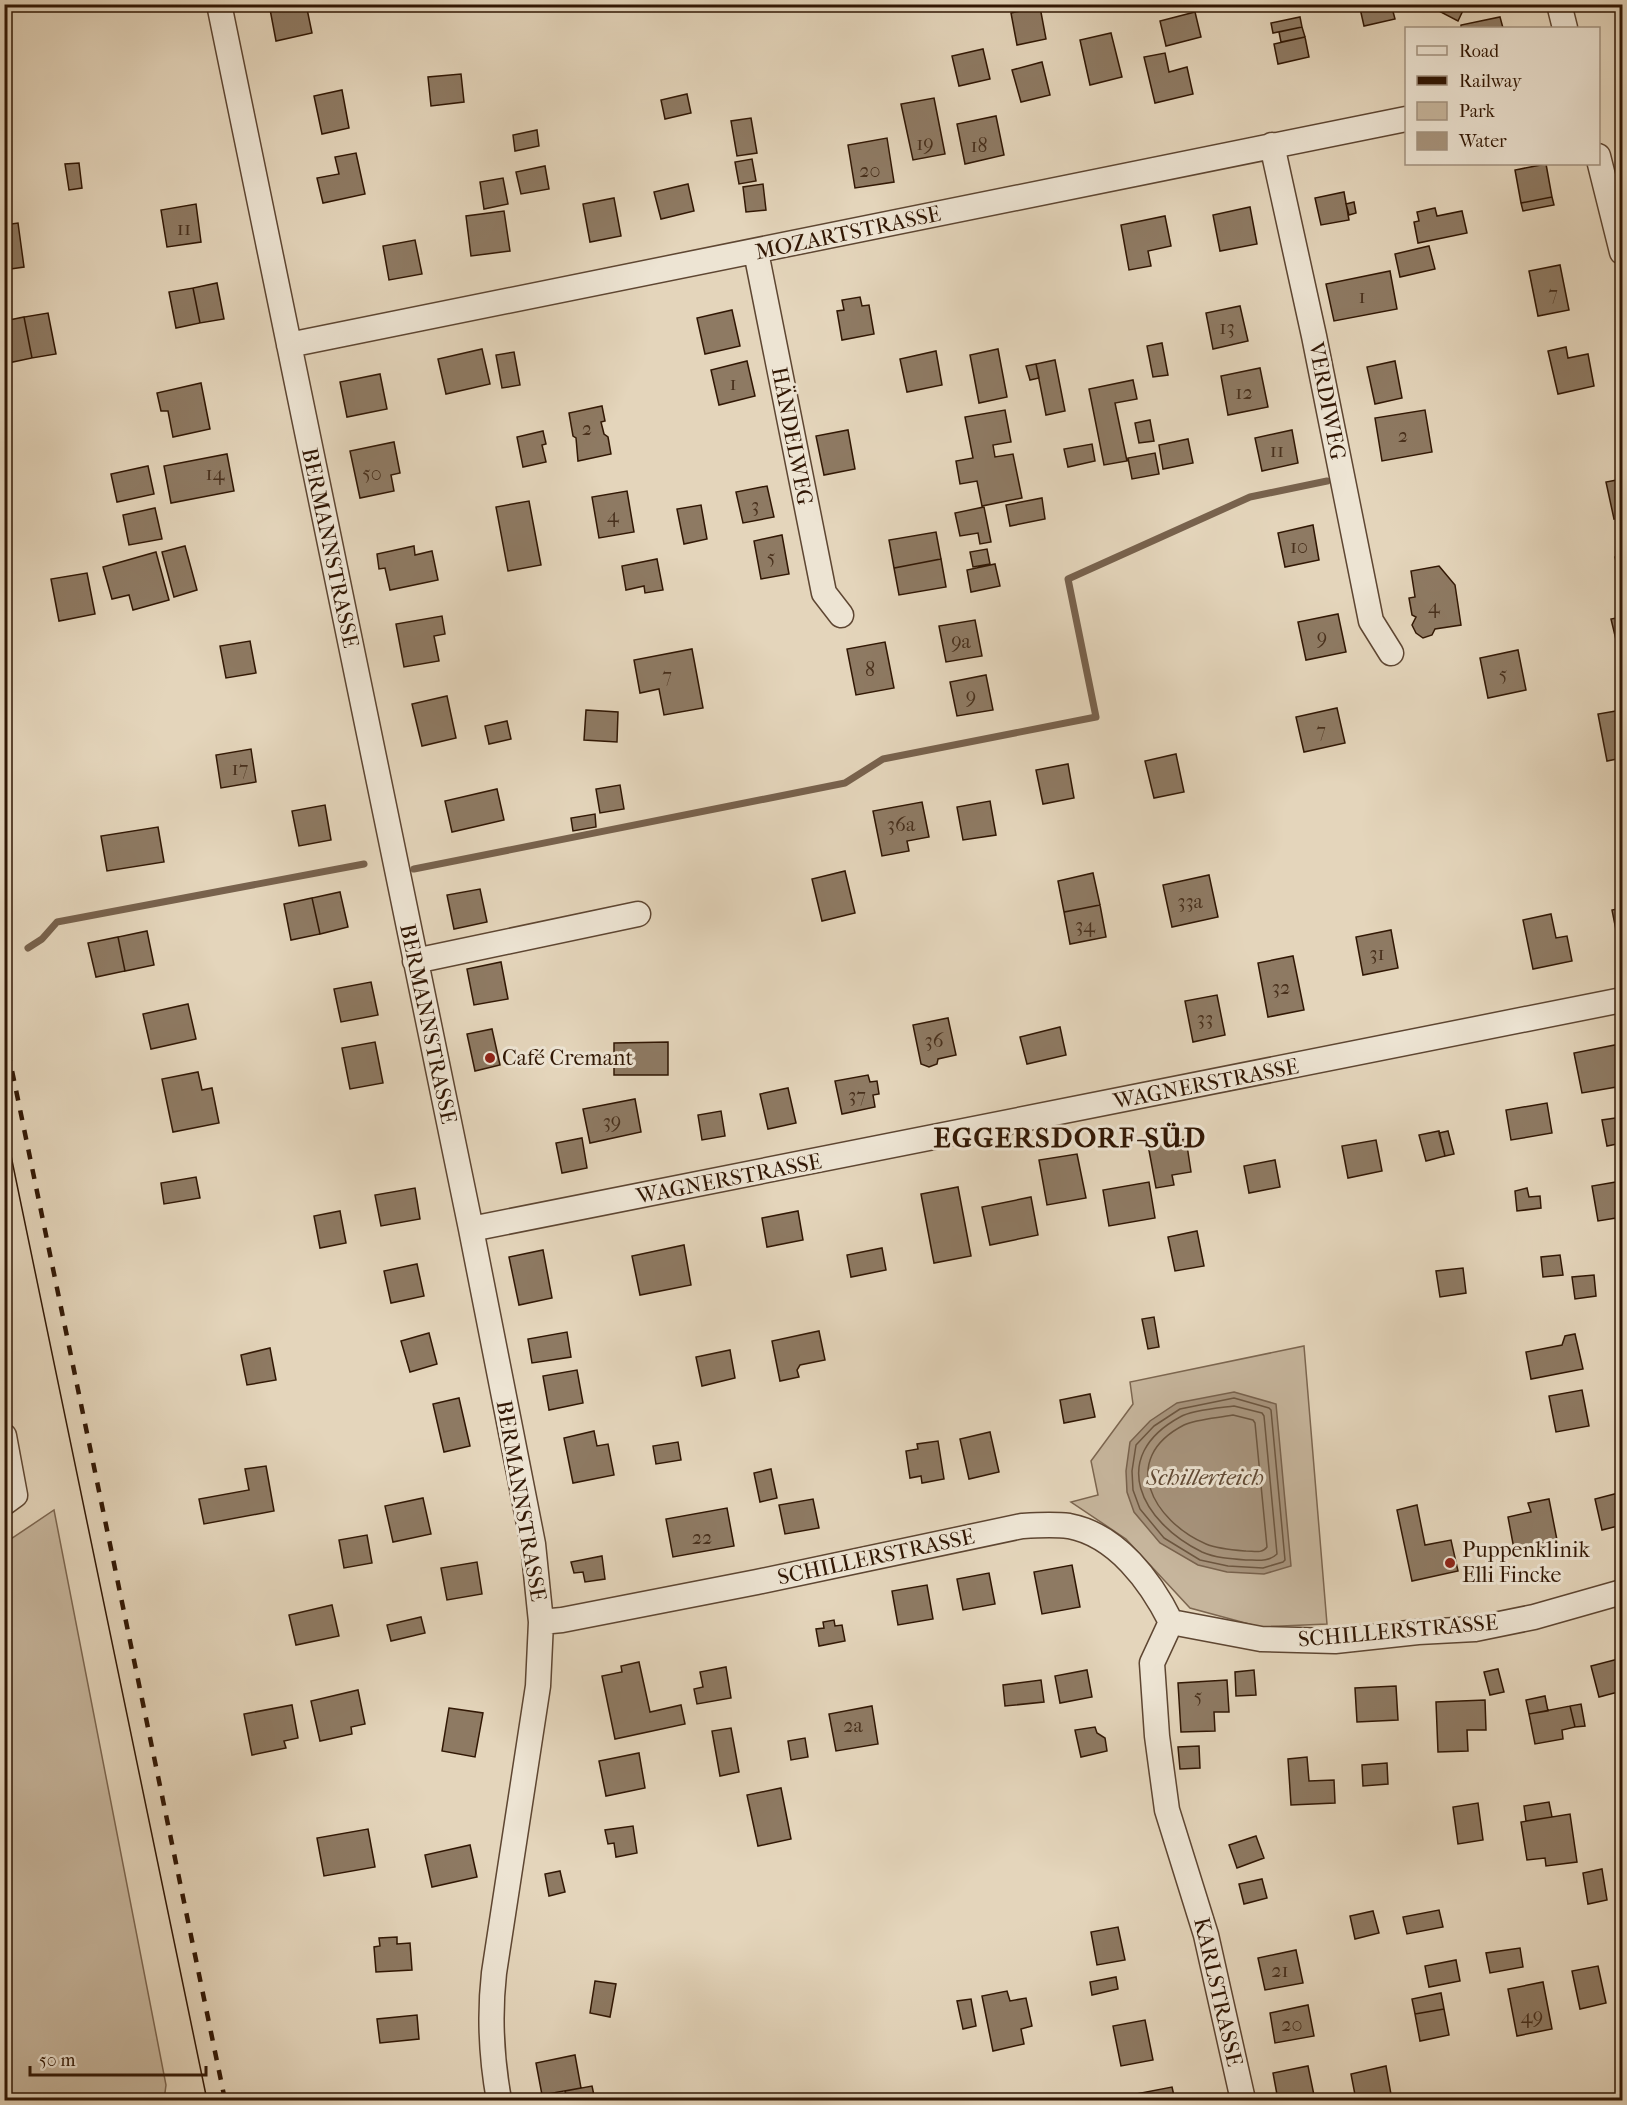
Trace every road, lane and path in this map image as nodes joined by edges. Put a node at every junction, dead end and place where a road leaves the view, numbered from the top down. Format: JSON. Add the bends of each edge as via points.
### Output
{"nodes":[{"id":1,"x":219,"y":4,"type":"edge"},
{"id":2,"x":1559,"y":4,"type":"edge"},
{"id":3,"x":1565,"y":27,"type":"edge"},
{"id":4,"x":1405,"y":119,"type":"edge"},
{"id":5,"x":1272,"y":145,"type":"junction"},
{"id":6,"x":1600,"y":160,"type":"edge"},
{"id":7,"x":756,"y":252,"type":"junction"},
{"id":8,"x":1623,"y":252,"type":"edge"},
{"id":9,"x":289,"y":345,"type":"junction"},
{"id":10,"x":841,"y":615,"type":"dead end"},
{"id":11,"x":1391,"y":653,"type":"dead end"},
{"id":12,"x":639,"y":914,"type":"dead end"},
{"id":13,"x":415,"y":961,"type":"junction"},
{"id":14,"x":1623,"y":1000,"type":"edge"},
{"id":15,"x":471,"y":1229,"type":"junction"},
{"id":16,"x":4,"y":1436,"type":"edge"},
{"id":17,"x":4,"y":1503,"type":"edge"},
{"id":18,"x":1623,"y":1592,"type":"edge"},
{"id":19,"x":541,"y":1622,"type":"junction"},
{"id":20,"x":1172,"y":1622,"type":"junction"},
{"id":21,"x":499,"y":2100,"type":"edge"},
{"id":22,"x":1243,"y":2100,"type":"edge"}],
"edges":[{"from":1,"to":9,"type":"street","name":"BERMANNSTRASSE"},
{"from":2,"to":3,"type":"street"},
{"from":4,"to":5,"type":"street","name":"MOZARTSTRASSE"},
{"from":5,"to":7,"type":"street","name":"MOZARTSTRASSE"},
{"from":5,"to":11,"type":"street","name":"VERDIWEG","via":[[1371,621]]},
{"from":6,"to":8,"type":"street"},
{"from":7,"to":9,"type":"street","name":"MOZARTSTRASSE"},
{"from":7,"to":10,"type":"street","name":"HÄNDELWEG","via":[[824,593]]},
{"from":9,"to":13,"type":"street","name":"BERMANNSTRASSE"},
{"from":12,"to":13,"type":"street"},
{"from":13,"to":15,"type":"street","name":"BERMANNSTRASSE"},
{"from":14,"to":15,"type":"street","name":"WAGNERSTRASSE"},
{"from":15,"to":19,"type":"street","name":"BERMANNSTRASSE","via":[[533,1544]]},
{"from":16,"to":17,"type":"street","via":[[15,1495]]},
{"from":18,"to":20,"type":"street","name":"SCHILLERSTRASSE","via":[[1475,1629],[1335,1641],[1261,1639]]},
{"from":19,"to":20,"type":"street","name":"SCHILLERSTRASSE","via":[[757,1582],[1022,1526],[1050,1524],[1088,1532],[1121,1554],[1140,1573]]},
{"from":19,"to":21,"type":"street","name":"BERMANNSTRASSE","via":[[538,1686],[490,2010]]},
{"from":20,"to":22,"type":"street","name":"KARLSTRASSE","via":[[1152,1663],[1167,1810],[1209,1946]]}]}
